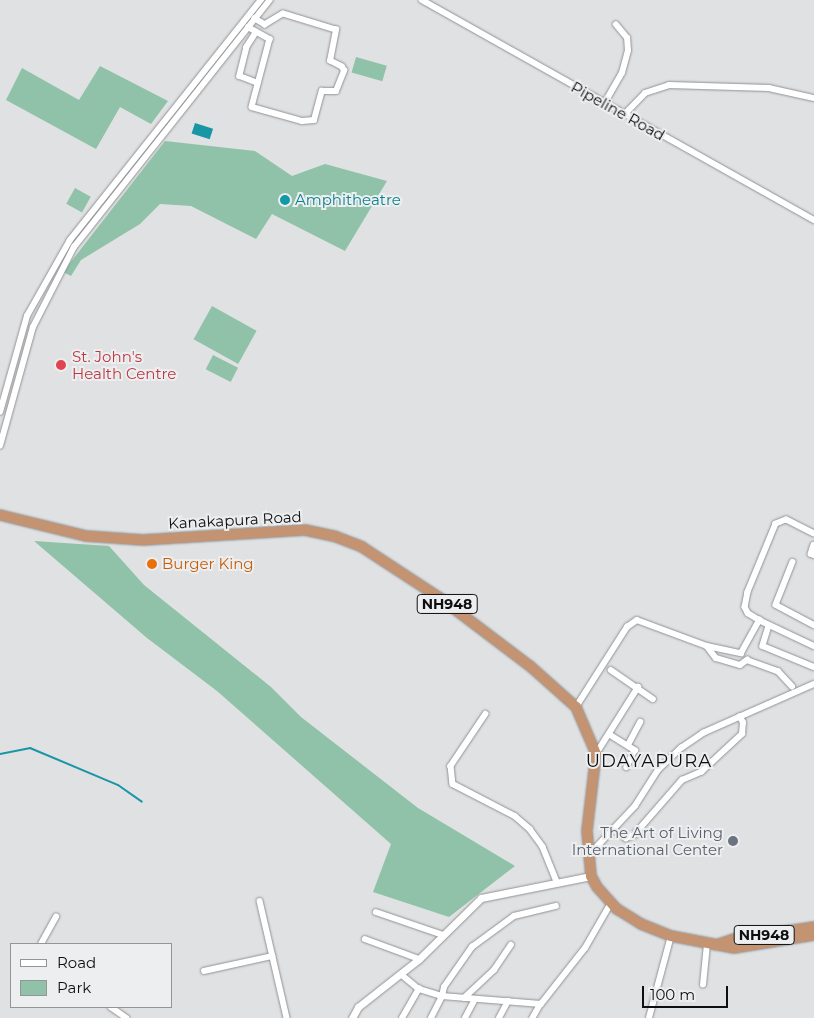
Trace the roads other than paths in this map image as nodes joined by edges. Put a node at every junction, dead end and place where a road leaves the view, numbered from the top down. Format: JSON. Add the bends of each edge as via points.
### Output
{"nodes":[{"id":1,"x":261,"y":0,"type":"edge"},
{"id":2,"x":270,"y":0,"type":"edge"},
{"id":3,"x":422,"y":0,"type":"edge"},
{"id":4,"x":255,"y":19,"type":"junction"},
{"id":5,"x":616,"y":25,"type":"dead end"},
{"id":6,"x":248,"y":27,"type":"junction"},
{"id":7,"x":256,"y":33,"type":"junction"},
{"id":8,"x":258,"y":83,"type":"junction"},
{"id":9,"x":814,"y":98,"type":"edge"},
{"id":10,"x":604,"y":104,"type":"junction"},
{"id":11,"x":624,"y":115,"type":"junction"},
{"id":12,"x":814,"y":220,"type":"edge"},
{"id":13,"x":48,"y":278,"type":"junction"},
{"id":14,"x":54,"y":281,"type":"junction"},
{"id":15,"x":4,"y":390,"type":"junction"},
{"id":16,"x":14,"y":392,"type":"junction"},
{"id":17,"x":0,"y":412,"type":"edge"},
{"id":18,"x":0,"y":446,"type":"edge"},
{"id":19,"x":0,"y":515,"type":"edge"},
{"id":20,"x":814,"y":534,"type":"edge"},
{"id":21,"x":814,"y":545,"type":"edge"},
{"id":22,"x":814,"y":555,"type":"edge"},
{"id":23,"x":792,"y":562,"type":"dead end"},
{"id":24,"x":759,"y":620,"type":"junction"},
{"id":25,"x":814,"y":625,"type":"edge"},
{"id":26,"x":770,"y":626,"type":"junction"},
{"id":27,"x":707,"y":646,"type":"junction"},
{"id":28,"x":814,"y":646,"type":"edge"},
{"id":29,"x":814,"y":667,"type":"edge"},
{"id":30,"x":611,"y":670,"type":"dead end"},
{"id":31,"x":814,"y":684,"type":"edge"},
{"id":32,"x":638,"y":686,"type":"junction"},
{"id":33,"x":792,"y":686,"type":"dead end"},
{"id":34,"x":653,"y":699,"type":"dead end"},
{"id":35,"x":576,"y":707,"type":"junction"},
{"id":36,"x":486,"y":714,"type":"dead end"},
{"id":37,"x":740,"y":717,"type":"junction"},
{"id":38,"x":640,"y":722,"type":"dead end"},
{"id":39,"x":609,"y":734,"type":"junction"},
{"id":40,"x":628,"y":745,"type":"junction"},
{"id":41,"x":596,"y":754,"type":"junction"},
{"id":42,"x":627,"y":767,"type":"dead end"},
{"id":43,"x":613,"y":829,"type":"junction"},
{"id":44,"x":588,"y":857,"type":"junction"},
{"id":45,"x":592,"y":876,"type":"junction"},
{"id":46,"x":557,"y":882,"type":"junction"},
{"id":47,"x":260,"y":901,"type":"dead end"},
{"id":48,"x":611,"y":903,"type":"junction"},
{"id":49,"x":556,"y":906,"type":"dead end"},
{"id":50,"x":376,"y":912,"type":"dead end"},
{"id":51,"x":56,"y":917,"type":"dead end"},
{"id":52,"x":814,"y":927,"type":"edge"},
{"id":53,"x":443,"y":935,"type":"junction"},
{"id":54,"x":814,"y":935,"type":"edge"},
{"id":55,"x":672,"y":936,"type":"junction"},
{"id":56,"x":365,"y":939,"type":"dead end"},
{"id":57,"x":42,"y":943,"type":"edge"},
{"id":58,"x":511,"y":945,"type":"dead end"},
{"id":59,"x":711,"y":945,"type":"junction"},
{"id":60,"x":272,"y":956,"type":"junction"},
{"id":61,"x":419,"y":959,"type":"junction"},
{"id":62,"x":204,"y":971,"type":"dead end"},
{"id":63,"x":401,"y":974,"type":"junction"},
{"id":64,"x":703,"y":986,"type":"dead end"},
{"id":65,"x":420,"y":989,"type":"junction"},
{"id":66,"x":442,"y":996,"type":"junction"},
{"id":67,"x":464,"y":998,"type":"junction"},
{"id":68,"x":475,"y":999,"type":"junction"},
{"id":69,"x":508,"y":1002,"type":"junction"},
{"id":70,"x":541,"y":1004,"type":"junction"},
{"id":71,"x":112,"y":1008,"type":"edge"},
{"id":72,"x":126,"y":1018,"type":"edge"},
{"id":73,"x":287,"y":1018,"type":"edge"},
{"id":74,"x":352,"y":1018,"type":"edge"},
{"id":75,"x":402,"y":1018,"type":"edge"},
{"id":76,"x":431,"y":1018,"type":"edge"},
{"id":77,"x":465,"y":1018,"type":"edge"},
{"id":78,"x":499,"y":1018,"type":"edge"},
{"id":79,"x":533,"y":1018,"type":"edge"},
{"id":80,"x":649,"y":1018,"type":"edge"}],
"edges":[{"from":1,"to":13,"type":"street","via":[[70,240]]},
{"from":2,"to":4,"type":"street"},
{"from":3,"to":10,"type":"street","name":"Pipeline Road"},
{"from":4,"to":6,"type":"street"},
{"from":4,"to":8,"type":"street","via":[[265,25],[283,14],[332,27],[337,36],[330,61],[344,71],[336,91],[322,91],[314,120],[310,122],[252,107]]},
{"from":5,"to":10,"type":"street","via":[[627,38],[628,51],[622,73]]},
{"from":6,"to":7,"type":"street"},
{"from":6,"to":14,"type":"street","via":[[74,247]]},
{"from":7,"to":8,"type":"street","via":[[270,39]]},
{"from":7,"to":8,"type":"street","via":[[247,47],[240,76]]},
{"from":9,"to":11,"type":"street","via":[[768,88],[669,85],[645,93]]},
{"from":10,"to":11,"type":"street","name":"Pipeline Road"},
{"from":11,"to":12,"type":"street","name":"Pipeline Road"},
{"from":13,"to":14,"type":"street"},
{"from":13,"to":15,"type":"street","via":[[27,316]]},
{"from":14,"to":16,"type":"street","via":[[33,327]]},
{"from":15,"to":16,"type":"street"},
{"from":15,"to":17,"type":"street"},
{"from":16,"to":18,"type":"street"},
{"from":19,"to":35,"type":"highway","name":"Kanakapura Road","number":"NH948","via":[[86,536],[109,538],[143,540],[305,530],[334,536],[362,547],[440,598],[530,666]]},
{"from":20,"to":24,"type":"street","via":[[786,520],[773,528],[746,600],[748,613]]},
{"from":21,"to":22,"type":"street","via":[[811,554]]},
{"from":23,"to":25,"type":"street","via":[[776,605]]},
{"from":24,"to":26,"type":"street"},
{"from":24,"to":27,"type":"street","via":[[741,653]]},
{"from":26,"to":28,"type":"street"},
{"from":26,"to":29,"type":"street","via":[[763,646]]},
{"from":27,"to":33,"type":"street","via":[[716,658],[740,665],[747,660],[778,671]]},
{"from":27,"to":35,"type":"street","via":[[648,622],[632,622]]},
{"from":30,"to":32,"type":"street"},
{"from":31,"to":37,"type":"street"},
{"from":32,"to":34,"type":"street"},
{"from":32,"to":39,"type":"street"},
{"from":35,"to":41,"type":"highway","name":"Kanakapura Road","number":"NH948"},
{"from":36,"to":46,"type":"street","via":[[451,766],[453,784],[515,816],[530,829],[543,847]]},
{"from":37,"to":43,"type":"street","via":[[703,732],[681,748],[658,770],[635,806]]},
{"from":37,"to":43,"type":"street","via":[[744,723],[742,734],[700,772],[682,780],[634,835],[626,838]]},
{"from":38,"to":40,"type":"street"},
{"from":39,"to":40,"type":"street"},
{"from":39,"to":41,"type":"street"},
{"from":40,"to":42,"type":"street","via":[[636,753]]},
{"from":41,"to":44,"type":"highway","name":"Kanakapura Road","number":"NH948","via":[[587,831]]},
{"from":43,"to":44,"type":"street"},
{"from":44,"to":45,"type":"highway","name":"Kanakapura Road","number":"NH948"},
{"from":45,"to":46,"type":"street"},
{"from":45,"to":48,"type":"highway","name":"Kanakapura Road","number":"NH948"},
{"from":46,"to":53,"type":"street","via":[[481,898]]},
{"from":47,"to":60,"type":"street"},
{"from":48,"to":55,"type":"highway","name":"Kanakapura Road","number":"NH948","via":[[641,924]]},
{"from":48,"to":70,"type":"street","via":[[585,948]]},
{"from":49,"to":66,"type":"street","via":[[514,916],[472,947],[444,987]]},
{"from":50,"to":53,"type":"street"},
{"from":51,"to":57,"type":"street"},
{"from":52,"to":59,"type":"highway","name":"Kanakapura Road","number":"NH948"},
{"from":53,"to":61,"type":"street"},
{"from":54,"to":59,"type":"highway","name":"Kanakapura Road","number":"NH948","via":[[734,948]]},
{"from":55,"to":59,"type":"highway","name":"Kanakapura Road","number":"NH948"},
{"from":55,"to":80,"type":"street"},
{"from":56,"to":61,"type":"street"},
{"from":58,"to":67,"type":"street","via":[[489,976]]},
{"from":59,"to":64,"type":"street"},
{"from":60,"to":62,"type":"street"},
{"from":60,"to":73,"type":"street"},
{"from":61,"to":63,"type":"street"},
{"from":63,"to":65,"type":"street"},
{"from":63,"to":74,"type":"street","via":[[358,1007]]},
{"from":65,"to":66,"type":"street"},
{"from":65,"to":75,"type":"street"},
{"from":66,"to":67,"type":"street"},
{"from":66,"to":76,"type":"street"},
{"from":67,"to":68,"type":"street"},
{"from":68,"to":69,"type":"street"},
{"from":68,"to":77,"type":"street"},
{"from":69,"to":70,"type":"street"},
{"from":69,"to":78,"type":"street"},
{"from":70,"to":79,"type":"street"},
{"from":71,"to":72,"type":"street"}]}
